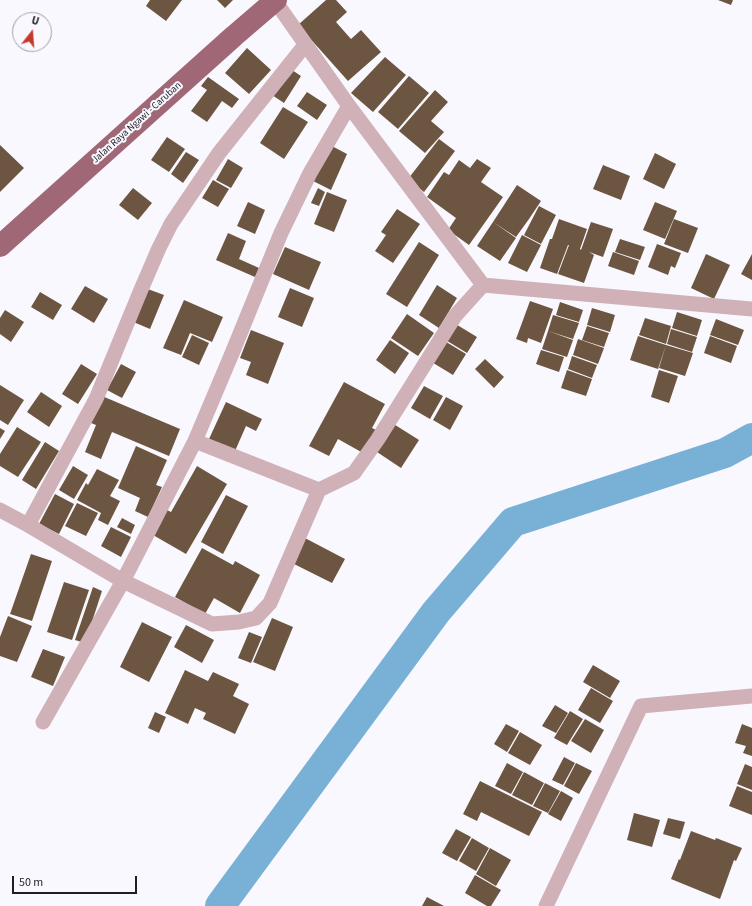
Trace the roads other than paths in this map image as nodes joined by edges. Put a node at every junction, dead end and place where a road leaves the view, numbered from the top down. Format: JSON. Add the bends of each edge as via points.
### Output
{"nodes":[{"id":1,"x":275,"y":0,"type":"edge"},
{"id":2,"x":305,"y":45,"type":"junction"},
{"id":3,"x":349,"y":106,"type":"junction"},
{"id":4,"x":0,"y":246,"type":"edge"},
{"id":5,"x":483,"y":285,"type":"junction"},
{"id":6,"x":752,"y":309,"type":"edge"},
{"id":7,"x":195,"y":441,"type":"junction"},
{"id":8,"x":319,"y":490,"type":"junction"},
{"id":9,"x":0,"y":510,"type":"edge"},
{"id":10,"x":28,"y":525,"type":"junction"},
{"id":11,"x":123,"y":582,"type":"junction"},
{"id":12,"x":752,"y":696,"type":"edge"},
{"id":13,"x":43,"y":722,"type":"dead end"},
{"id":14,"x":546,"y":906,"type":"edge"}],
"edges":[{"from":1,"to":2,"type":"street"},
{"from":1,"to":4,"type":"highway","name":"Jalan Raya Ngawi - Caruban"},
{"from":2,"to":3,"type":"street"},
{"from":2,"to":10,"type":"street","via":[[219,153],[171,224],[96,399]]},
{"from":3,"to":5,"type":"street"},
{"from":3,"to":7,"type":"street","via":[[310,173],[281,233]]},
{"from":5,"to":6,"type":"street"},
{"from":5,"to":8,"type":"street","via":[[455,316],[354,473]]},
{"from":7,"to":8,"type":"street"},
{"from":7,"to":11,"type":"street"},
{"from":8,"to":11,"type":"street","via":[[270,603],[256,618],[212,624]]},
{"from":9,"to":10,"type":"street"},
{"from":10,"to":11,"type":"street"},
{"from":11,"to":13,"type":"street"},
{"from":12,"to":14,"type":"street","via":[[641,706]]}]}
